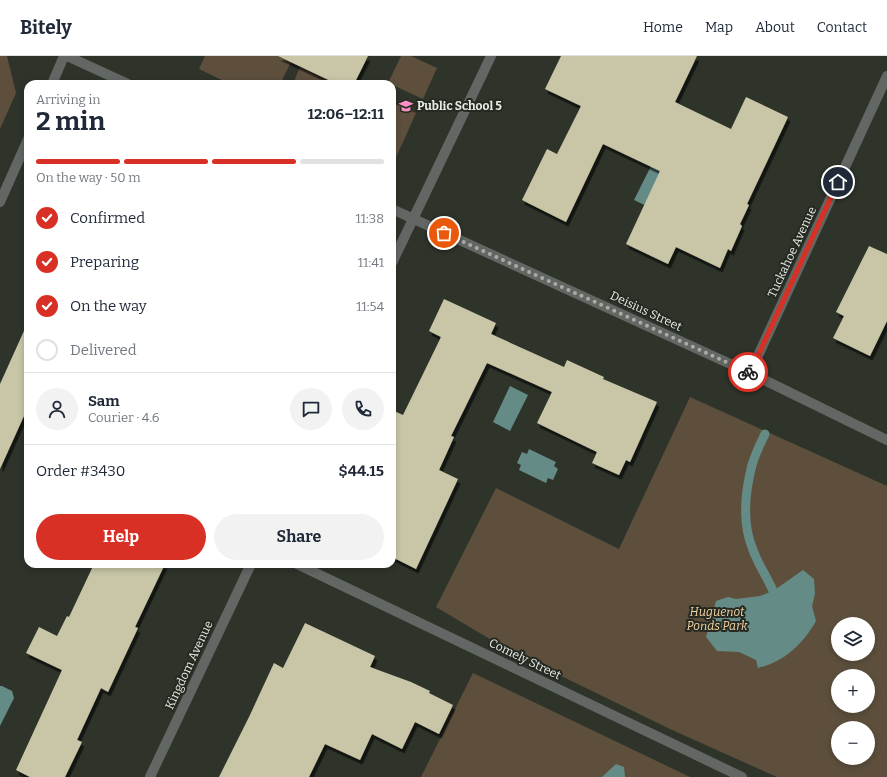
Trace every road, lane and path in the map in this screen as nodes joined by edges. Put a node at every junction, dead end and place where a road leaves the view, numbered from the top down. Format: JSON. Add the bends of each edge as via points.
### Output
{"nodes":[{"id":1,"x":66,"y":56,"type":"edge"},
{"id":2,"x":491,"y":56,"type":"edge"},
{"id":3,"x":887,"y":76,"type":"edge"},
{"id":4,"x":54,"y":80,"type":"edge"},
{"id":5,"x":119,"y":80,"type":"edge"},
{"id":6,"x":24,"y":148,"type":"edge"},
{"id":7,"x":0,"y":202,"type":"edge"},
{"id":8,"x":396,"y":211,"type":"edge"},
{"id":9,"x":413,"y":218,"type":"junction"},
{"id":10,"x":396,"y":254,"type":"edge"},
{"id":11,"x":750,"y":373,"type":"junction"},
{"id":12,"x":887,"y":440,"type":"edge"},
{"id":13,"x":249,"y":568,"type":"edge"},
{"id":14,"x":304,"y":568,"type":"edge"},
{"id":15,"x":150,"y":777,"type":"edge"},
{"id":16,"x":742,"y":777,"type":"edge"}],
"edges":[{"from":1,"to":4,"type":"street"},
{"from":1,"to":5,"type":"street"},
{"from":2,"to":9,"type":"street"},
{"from":3,"to":11,"type":"street","name":"Tuckahoe Avenue"},
{"from":6,"to":7,"type":"street"},
{"from":8,"to":9,"type":"street","name":"Deisius Street"},
{"from":9,"to":10,"type":"street"},
{"from":9,"to":11,"type":"street","name":"Deisius Street"},
{"from":11,"to":12,"type":"street","name":"Deisius Street"},
{"from":13,"to":15,"type":"street","name":"Kingdom Avenue"},
{"from":14,"to":16,"type":"street","name":"Comely Street"}]}
